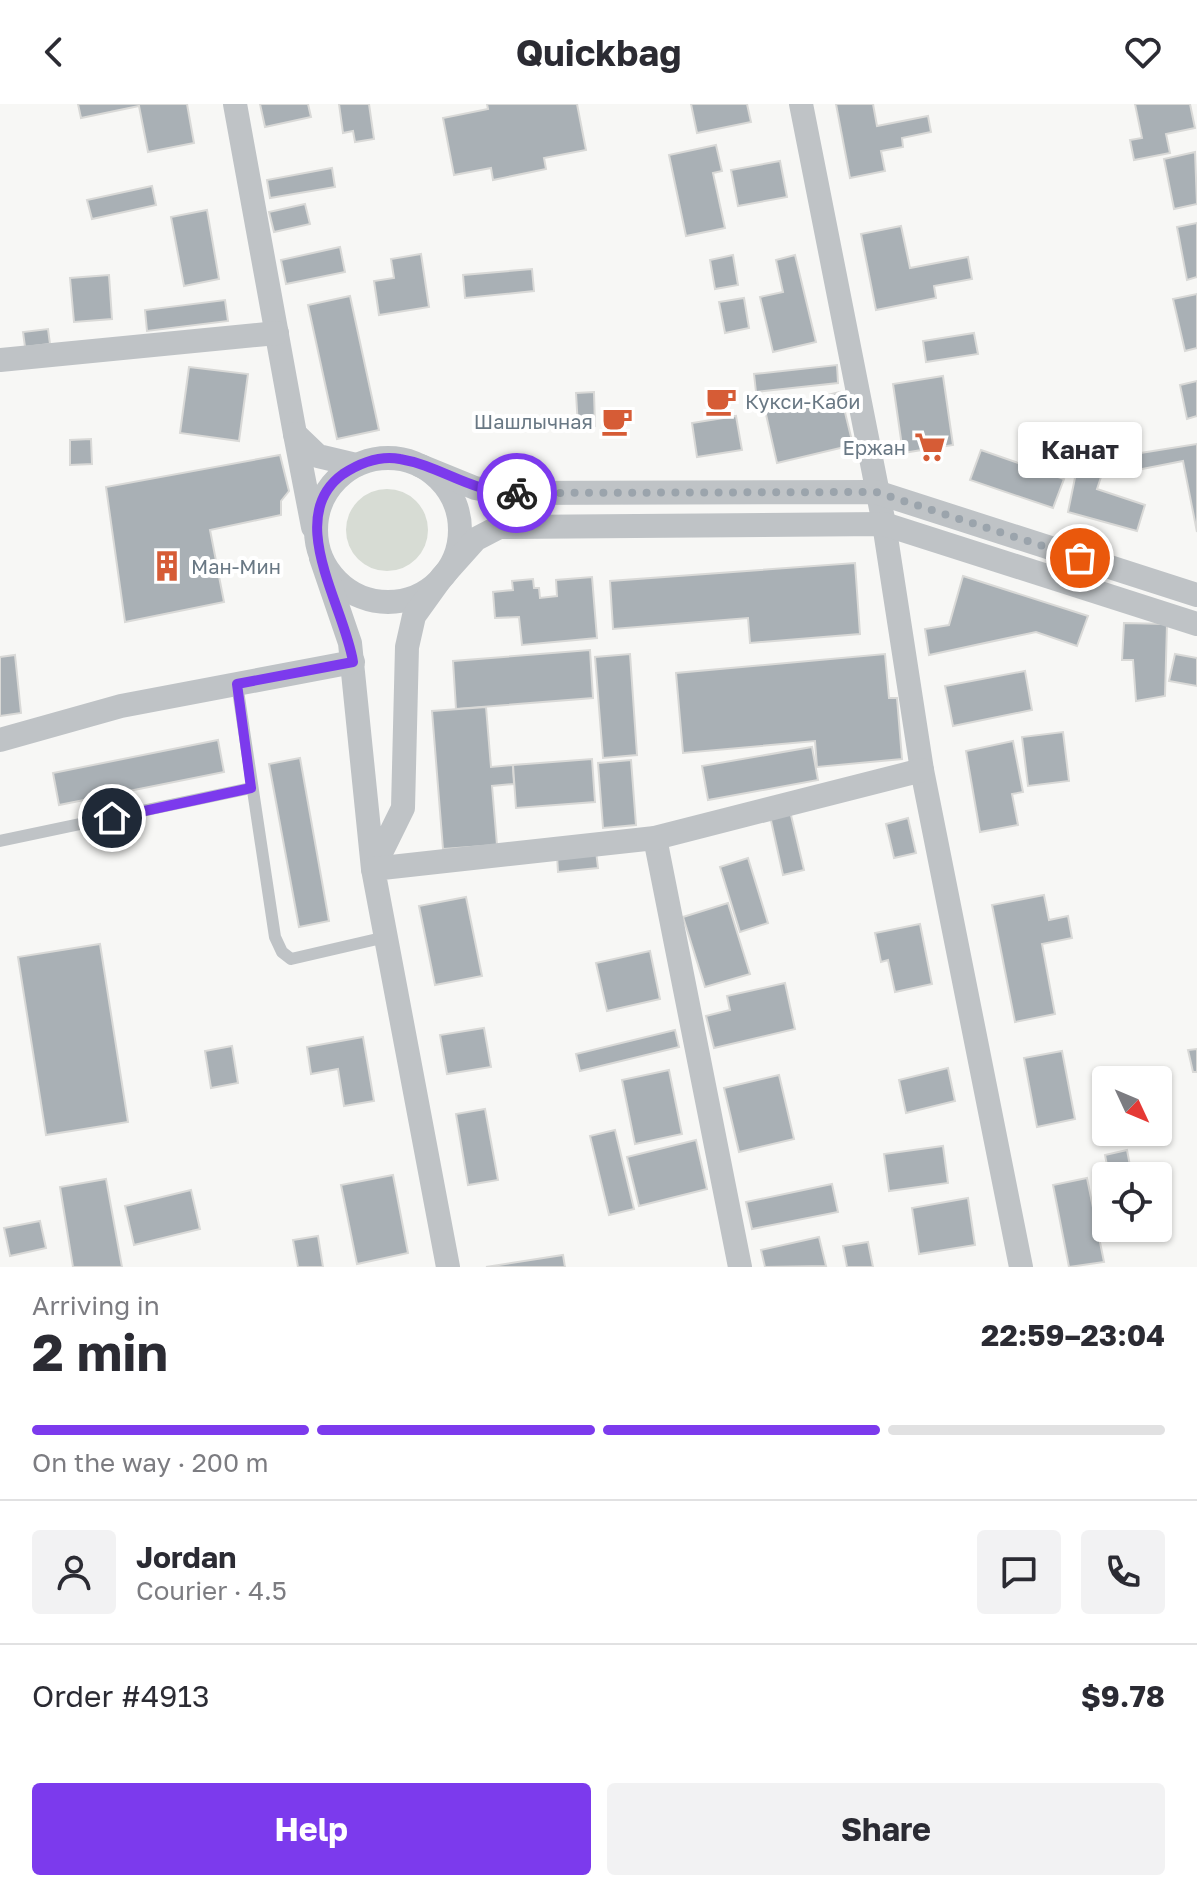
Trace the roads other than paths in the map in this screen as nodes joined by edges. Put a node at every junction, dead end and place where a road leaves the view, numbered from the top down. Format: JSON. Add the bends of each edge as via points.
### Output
{"nodes":[{"id":1,"x":235,"y":104,"type":"edge"},
{"id":2,"x":801,"y":104,"type":"edge"},
{"id":3,"x":277,"y":333,"type":"junction"},
{"id":4,"x":0,"y":360,"type":"edge"},
{"id":5,"x":295,"y":434,"type":"junction"},
{"id":6,"x":356,"y":465,"type":"junction"},
{"id":7,"x":421,"y":466,"type":"junction"},
{"id":8,"x":876,"y":492,"type":"junction"},
{"id":9,"x":884,"y":524,"type":"junction"},
{"id":10,"x":318,"y":550,"type":"junction"},
{"id":11,"x":442,"y":577,"type":"junction"},
{"id":12,"x":1197,"y":595,"type":"edge"},
{"id":13,"x":1197,"y":624,"type":"edge"},
{"id":14,"x":353,"y":662,"type":"junction"},
{"id":15,"x":237,"y":684,"type":"junction"},
{"id":16,"x":0,"y":740,"type":"edge"},
{"id":17,"x":922,"y":770,"type":"junction"},
{"id":18,"x":251,"y":788,"type":"junction"},
{"id":19,"x":655,"y":838,"type":"junction"},
{"id":20,"x":0,"y":841,"type":"edge"},
{"id":21,"x":373,"y":869,"type":"junction"},
{"id":22,"x":386,"y":937,"type":"junction"},
{"id":23,"x":448,"y":1267,"type":"edge"},
{"id":24,"x":740,"y":1267,"type":"edge"},
{"id":25,"x":1021,"y":1267,"type":"edge"}],
"edges":[{"from":1,"to":3,"type":"street"},
{"from":2,"to":8,"type":"street"},
{"from":3,"to":4,"type":"street"},
{"from":3,"to":5,"type":"street"},
{"from":5,"to":6,"type":"street","via":[[318,456]]},
{"from":5,"to":10,"type":"street"},
{"from":6,"to":7,"type":"street","via":[[400,459]]},
{"from":6,"to":10,"type":"street","via":[[324,497],[316,518]]},
{"from":7,"to":8,"type":"street","via":[[502,493]]},
{"from":7,"to":11,"type":"street","via":[[439,479],[459,517],[456,549]]},
{"from":8,"to":9,"type":"street"},
{"from":8,"to":12,"type":"street"},
{"from":9,"to":11,"type":"street","via":[[499,527],[476,539]]},
{"from":9,"to":13,"type":"street"},
{"from":9,"to":17,"type":"street"},
{"from":10,"to":11,"type":"street","via":[[334,579],[353,594],[376,601],[400,601],[423,593]]},
{"from":10,"to":14,"type":"street"},
{"from":11,"to":21,"type":"street","via":[[414,616],[407,647],[403,808]]},
{"from":14,"to":15,"type":"street"},
{"from":14,"to":21,"type":"street"},
{"from":15,"to":16,"type":"street","via":[[121,706]]},
{"from":15,"to":18,"type":"lane"},
{"from":17,"to":19,"type":"street"},
{"from":17,"to":25,"type":"street"},
{"from":18,"to":20,"type":"lane"},
{"from":18,"to":22,"type":"lane","via":[[275,937],[282,952],[291,959]]},
{"from":19,"to":21,"type":"street"},
{"from":19,"to":24,"type":"street"},
{"from":21,"to":22,"type":"street"},
{"from":22,"to":23,"type":"street"}]}
